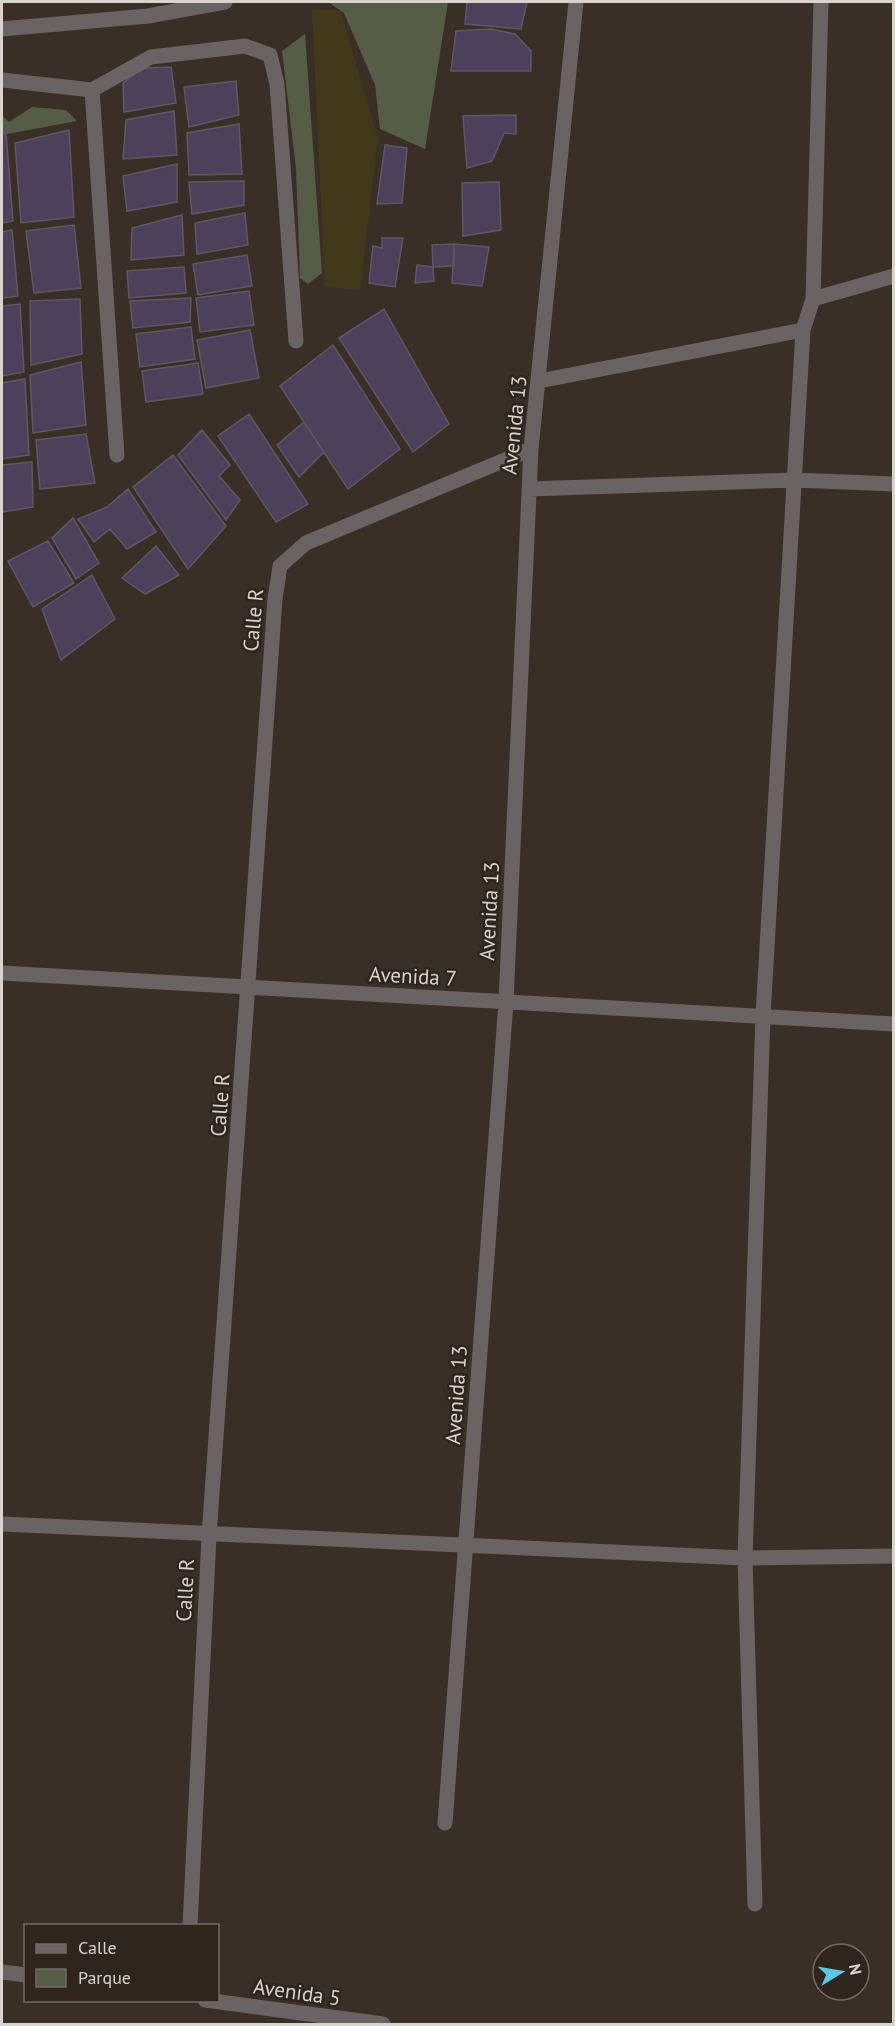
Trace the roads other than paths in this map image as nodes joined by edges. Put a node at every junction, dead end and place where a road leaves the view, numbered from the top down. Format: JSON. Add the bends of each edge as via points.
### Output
{"nodes":[{"id":1,"x":225,"y":2,"type":"edge"},
{"id":2,"x":576,"y":2,"type":"edge"},
{"id":3,"x":821,"y":2,"type":"edge"},
{"id":4,"x":2,"y":28,"type":"edge"},
{"id":5,"x":2,"y":64,"type":"edge"},
{"id":6,"x":2,"y":70,"type":"edge"},
{"id":7,"x":2,"y":80,"type":"edge"},
{"id":8,"x":92,"y":90,"type":"junction"},
{"id":9,"x":894,"y":276,"type":"edge"},
{"id":10,"x":813,"y":299,"type":"junction"},
{"id":11,"x":804,"y":330,"type":"junction"},
{"id":12,"x":296,"y":341,"type":"dead end"},
{"id":13,"x":539,"y":381,"type":"junction"},
{"id":14,"x":531,"y":449,"type":"junction"},
{"id":15,"x":117,"y":455,"type":"dead end"},
{"id":16,"x":795,"y":480,"type":"junction"},
{"id":17,"x":894,"y":484,"type":"edge"},
{"id":18,"x":529,"y":489,"type":"junction"},
{"id":19,"x":2,"y":973,"type":"edge"},
{"id":20,"x":249,"y":987,"type":"junction"},
{"id":21,"x":506,"y":1002,"type":"junction"},
{"id":22,"x":763,"y":1016,"type":"junction"},
{"id":23,"x":894,"y":1024,"type":"edge"},
{"id":24,"x":2,"y":1524,"type":"edge"},
{"id":25,"x":209,"y":1536,"type":"junction"},
{"id":26,"x":466,"y":1546,"type":"junction"},
{"id":27,"x":894,"y":1556,"type":"edge"},
{"id":28,"x":745,"y":1558,"type":"junction"},
{"id":29,"x":445,"y":1823,"type":"dead end"},
{"id":30,"x":755,"y":1905,"type":"dead end"},
{"id":31,"x":190,"y":1924,"type":"edge"},
{"id":32,"x":2,"y":1972,"type":"edge"},
{"id":33,"x":24,"y":1975,"type":"edge"},
{"id":34,"x":212,"y":2002,"type":"edge"},
{"id":35,"x":384,"y":2025,"type":"edge"}],
"edges":[{"from":1,"to":4,"type":"street","via":[[148,16]]},
{"from":2,"to":13,"type":"street","name":"Avenida 13"},
{"from":3,"to":10,"type":"street"},
{"from":5,"to":6,"type":"street"},
{"from":7,"to":8,"type":"street"},
{"from":8,"to":12,"type":"street","via":[[151,57],[245,45],[270,55],[277,84]]},
{"from":8,"to":15,"type":"street"},
{"from":9,"to":10,"type":"street"},
{"from":10,"to":11,"type":"street"},
{"from":11,"to":13,"type":"street"},
{"from":11,"to":16,"type":"street"},
{"from":13,"to":14,"type":"street","name":"Avenida 13"},
{"from":14,"to":18,"type":"street","name":"Avenida 13"},
{"from":14,"to":20,"type":"street","name":"Calle R","via":[[306,543],[280,566]]},
{"from":16,"to":17,"type":"street"},
{"from":16,"to":18,"type":"street"},
{"from":16,"to":22,"type":"street"},
{"from":18,"to":21,"type":"street","name":"Avenida 13"},
{"from":19,"to":20,"type":"street","name":"Avenida 7"},
{"from":20,"to":21,"type":"street","name":"Avenida 7"},
{"from":20,"to":25,"type":"street","name":"Calle R"},
{"from":21,"to":22,"type":"street","name":"Avenida 7"},
{"from":21,"to":26,"type":"street","name":"Avenida 13"},
{"from":22,"to":23,"type":"street","name":"Avenida 7"},
{"from":22,"to":28,"type":"street"},
{"from":24,"to":25,"type":"street"},
{"from":25,"to":26,"type":"street"},
{"from":25,"to":31,"type":"street","name":"Calle R"},
{"from":26,"to":28,"type":"street"},
{"from":26,"to":29,"type":"street","name":"Avenida 13"},
{"from":27,"to":28,"type":"street"},
{"from":28,"to":30,"type":"street"},
{"from":32,"to":33,"type":"street"},
{"from":34,"to":35,"type":"street","name":"Avenida 5"}]}
